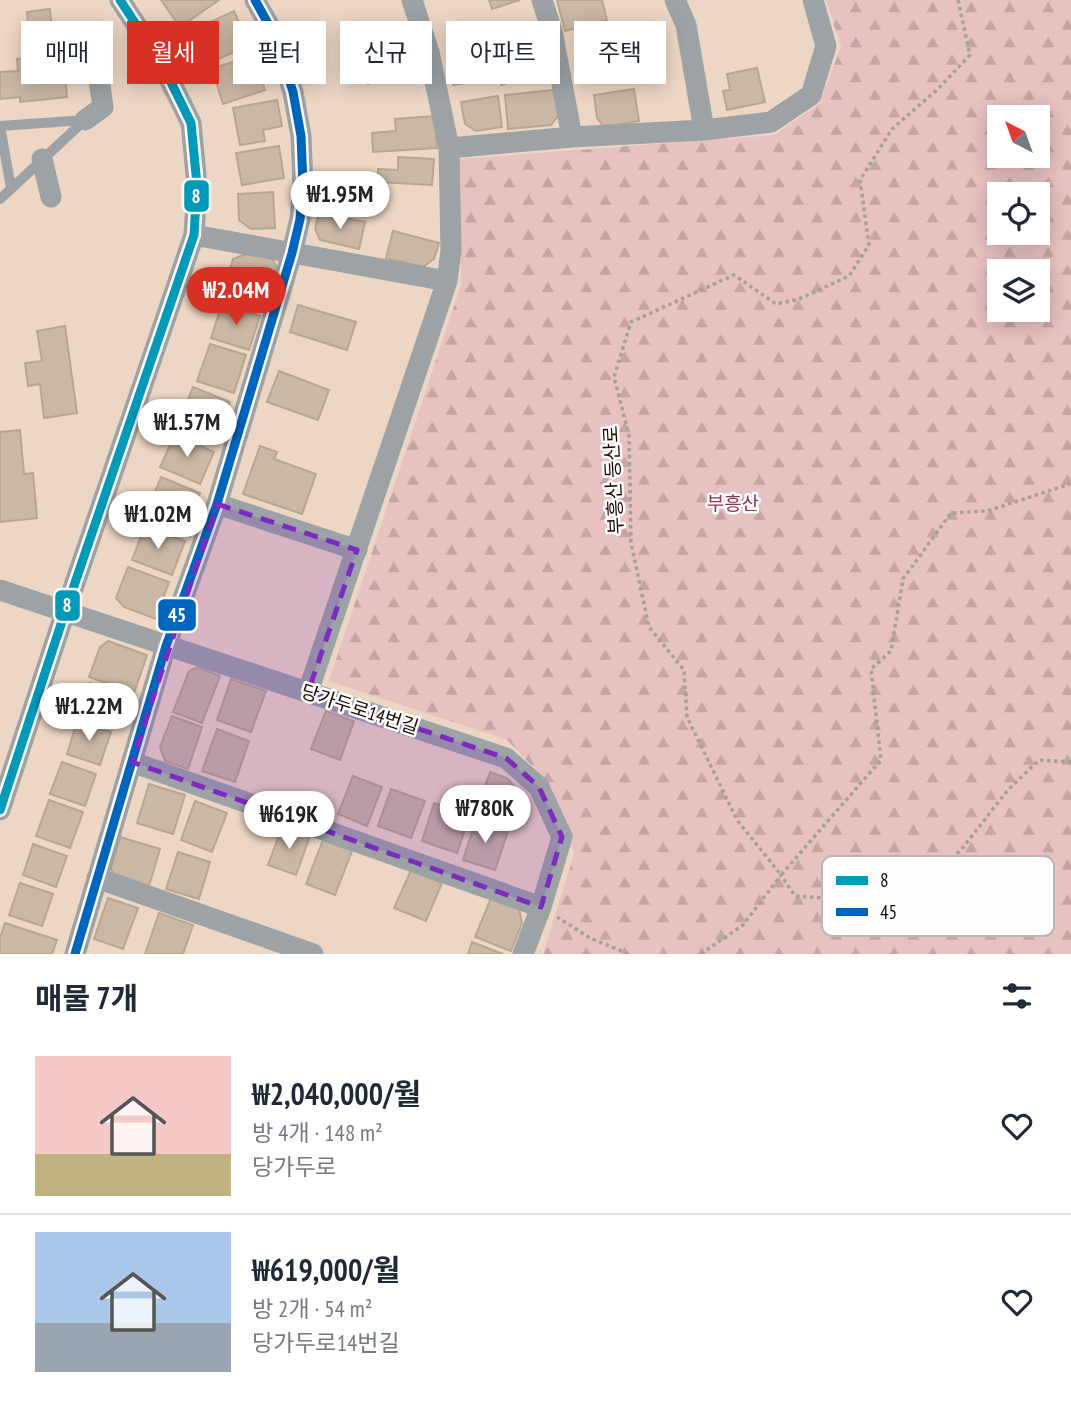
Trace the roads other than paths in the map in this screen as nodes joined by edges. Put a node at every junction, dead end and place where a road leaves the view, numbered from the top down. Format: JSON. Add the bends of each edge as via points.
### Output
{"nodes":[{"id":1,"x":120,"y":0,"type":"edge"},
{"id":2,"x":256,"y":0,"type":"edge"},
{"id":3,"x":412,"y":0,"type":"edge"},
{"id":4,"x":542,"y":0,"type":"edge"},
{"id":5,"x":675,"y":0,"type":"edge"},
{"id":6,"x":813,"y":0,"type":"edge"},
{"id":7,"x":100,"y":84,"type":"edge"},
{"id":8,"x":85,"y":120,"type":"junction"},
{"id":9,"x":704,"y":130,"type":"junction"},
{"id":10,"x":572,"y":137,"type":"junction"},
{"id":11,"x":449,"y":148,"type":"junction"},
{"id":12,"x":42,"y":159,"type":"junction"},
{"id":13,"x":11,"y":188,"type":"junction"},
{"id":14,"x":51,"y":197,"type":"dead end"},
{"id":15,"x":0,"y":198,"type":"edge"},
{"id":16,"x":194,"y":235,"type":"junction"},
{"id":17,"x":292,"y":253,"type":"junction"},
{"id":18,"x":447,"y":281,"type":"junction"},
{"id":19,"x":217,"y":504,"type":"junction"},
{"id":20,"x":357,"y":550,"type":"junction"},
{"id":21,"x":0,"y":590,"type":"edge"},
{"id":22,"x":65,"y":612,"type":"junction"},
{"id":23,"x":166,"y":646,"type":"junction"},
{"id":24,"x":308,"y":692,"type":"junction"},
{"id":25,"x":132,"y":762,"type":"junction"},
{"id":26,"x":0,"y":810,"type":"edge"},
{"id":27,"x":97,"y":878,"type":"junction"},
{"id":28,"x":541,"y":907,"type":"junction"},
{"id":29,"x":75,"y":954,"type":"edge"},
{"id":30,"x":313,"y":954,"type":"edge"},
{"id":31,"x":523,"y":954,"type":"edge"}],
"edges":[{"from":1,"to":16,"type":"street","via":[[162,64],[191,123],[197,185]]},
{"from":2,"to":17,"type":"street","via":[[276,38],[301,136],[303,185]]},
{"from":3,"to":11,"type":"street","via":[[429,52]]},
{"from":4,"to":10,"type":"street"},
{"from":5,"to":9,"type":"street","via":[[686,25]]},
{"from":6,"to":9,"type":"street","via":[[826,46],[811,95],[771,122]]},
{"from":7,"to":8,"type":"street","via":[[103,107]]},
{"from":8,"to":12,"type":"lane"},
{"from":8,"to":13,"type":"lane","via":[[0,126]]},
{"from":9,"to":10,"type":"street"},
{"from":10,"to":11,"type":"street"},
{"from":11,"to":18,"type":"street","via":[[451,251]]},
{"from":12,"to":13,"type":"lane"},
{"from":12,"to":14,"type":"street"},
{"from":13,"to":15,"type":"lane"},
{"from":16,"to":17,"type":"street"},
{"from":16,"to":22,"type":"street"},
{"from":17,"to":18,"type":"street"},
{"from":17,"to":19,"type":"street"},
{"from":18,"to":20,"type":"street"},
{"from":19,"to":20,"type":"street"},
{"from":19,"to":23,"type":"street"},
{"from":20,"to":24,"type":"street"},
{"from":21,"to":22,"type":"street","name":"당가두로14번길"},
{"from":22,"to":23,"type":"street","name":"당가두로14번길"},
{"from":22,"to":26,"type":"street"},
{"from":23,"to":24,"type":"street","name":"당가두로14번길"},
{"from":23,"to":25,"type":"street"},
{"from":24,"to":28,"type":"street","name":"당가두로14번길","via":[[506,758],[539,787],[562,837]]},
{"from":25,"to":27,"type":"street"},
{"from":25,"to":28,"type":"street"},
{"from":27,"to":29,"type":"street"},
{"from":27,"to":30,"type":"street"},
{"from":28,"to":31,"type":"street","name":"당가두로14번길"}]}
